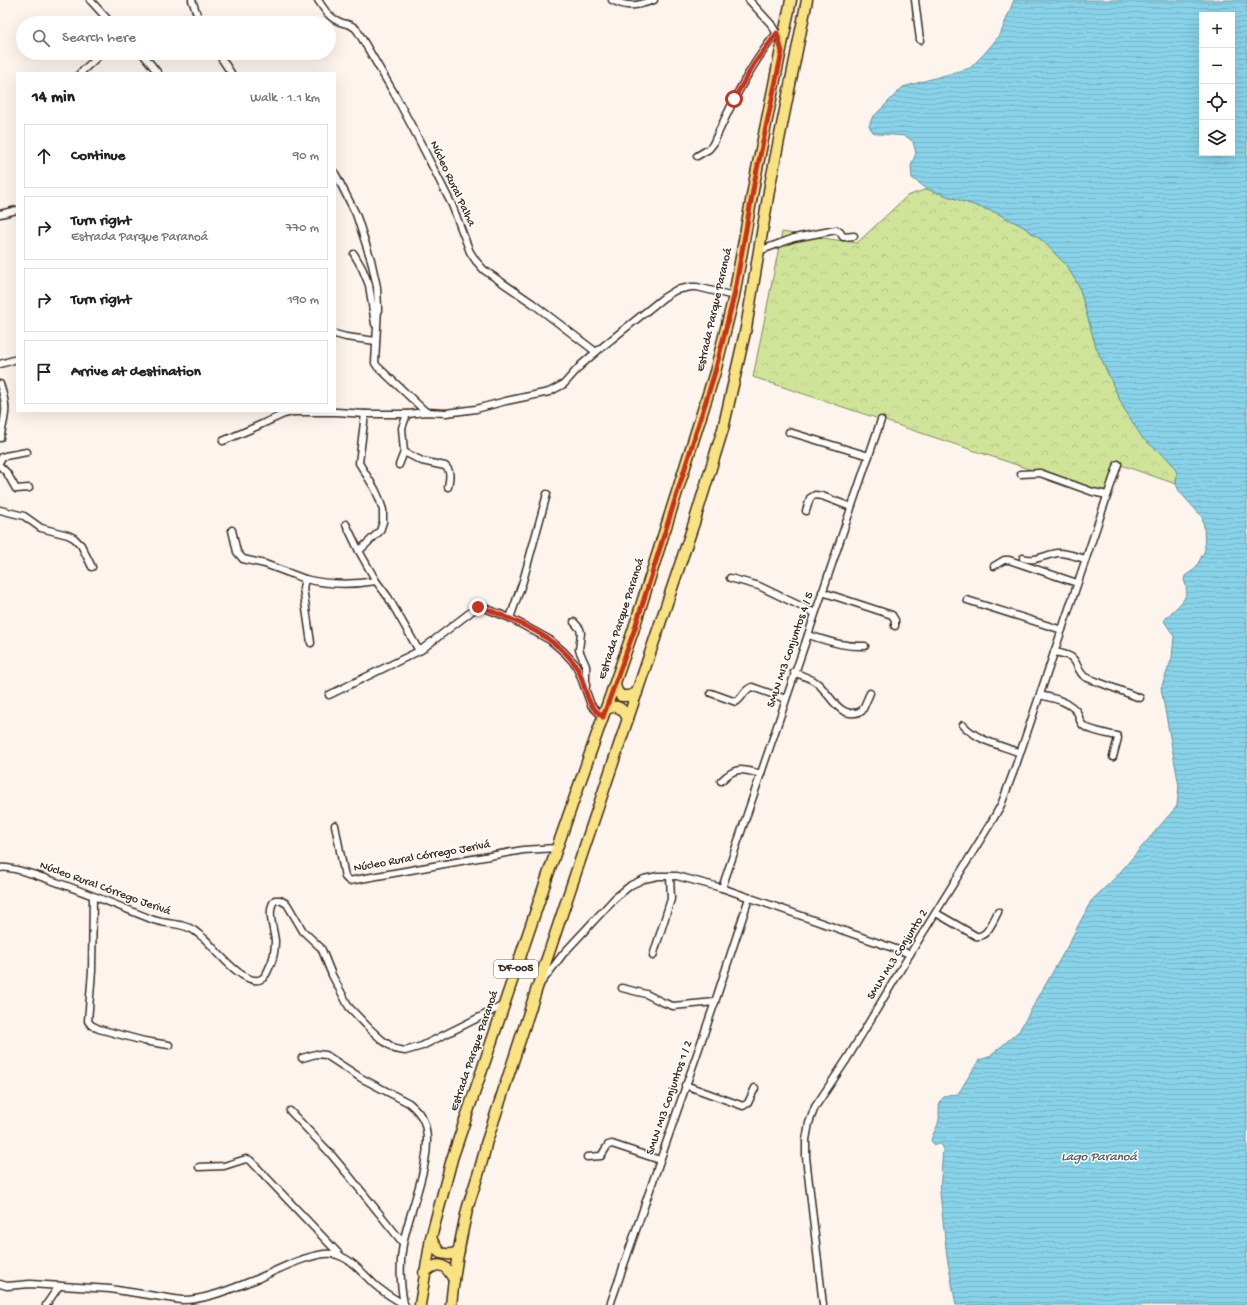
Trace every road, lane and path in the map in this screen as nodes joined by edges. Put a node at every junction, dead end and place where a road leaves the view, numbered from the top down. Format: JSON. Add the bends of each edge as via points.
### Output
{"nodes":[{"id":1,"x":90,"y":0,"type":"edge"},
{"id":2,"x":192,"y":0,"type":"edge"},
{"id":3,"x":318,"y":0,"type":"edge"},
{"id":4,"x":612,"y":0,"type":"edge"},
{"id":5,"x":654,"y":0,"type":"edge"},
{"id":6,"x":749,"y":0,"type":"edge"},
{"id":7,"x":792,"y":0,"type":"edge"},
{"id":8,"x":807,"y":0,"type":"edge"},
{"id":9,"x":915,"y":0,"type":"edge"},
{"id":10,"x":105,"y":16,"type":"edge"},
{"id":11,"x":198,"y":16,"type":"edge"},
{"id":12,"x":330,"y":16,"type":"edge"},
{"id":13,"x":336,"y":20,"type":"edge"},
{"id":14,"x":777,"y":33,"type":"junction"},
{"id":15,"x":920,"y":40,"type":"dead end"},
{"id":16,"x":782,"y":52,"type":"junction"},
{"id":17,"x":94,"y":60,"type":"edge"},
{"id":18,"x":148,"y":60,"type":"edge"},
{"id":19,"x":223,"y":60,"type":"edge"},
{"id":20,"x":81,"y":72,"type":"edge"},
{"id":21,"x":157,"y":72,"type":"edge"},
{"id":22,"x":230,"y":72,"type":"edge"},
{"id":23,"x":697,"y":156,"type":"dead end"},
{"id":24,"x":336,"y":175,"type":"edge"},
{"id":25,"x":755,"y":179,"type":"junction"},
{"id":26,"x":770,"y":185,"type":"junction"},
{"id":27,"x":16,"y":210,"type":"edge"},
{"id":28,"x":0,"y":214,"type":"edge"},
{"id":29,"x":854,"y":236,"type":"dead end"},
{"id":30,"x":759,"y":251,"type":"junction"},
{"id":31,"x":354,"y":254,"type":"dead end"},
{"id":32,"x":734,"y":296,"type":"junction"},
{"id":33,"x":376,"y":329,"type":"junction"},
{"id":34,"x":336,"y":334,"type":"edge"},
{"id":35,"x":376,"y":341,"type":"junction"},
{"id":36,"x":596,"y":352,"type":"junction"},
{"id":37,"x":16,"y":359,"type":"edge"},
{"id":38,"x":0,"y":364,"type":"edge"},
{"id":39,"x":0,"y":384,"type":"edge"},
{"id":40,"x":426,"y":412,"type":"junction"},
{"id":41,"x":365,"y":414,"type":"junction"},
{"id":42,"x":407,"y":414,"type":"junction"},
{"id":43,"x":881,"y":420,"type":"dead end"},
{"id":44,"x":789,"y":432,"type":"dead end"},
{"id":45,"x":0,"y":438,"type":"edge"},
{"id":46,"x":223,"y":441,"type":"dead end"},
{"id":47,"x":27,"y":452,"type":"dead end"},
{"id":48,"x":404,"y":452,"type":"junction"},
{"id":49,"x":869,"y":456,"type":"junction"},
{"id":50,"x":0,"y":461,"type":"edge"},
{"id":51,"x":1118,"y":464,"type":"dead end"},
{"id":52,"x":399,"y":465,"type":"dead end"},
{"id":53,"x":0,"y":466,"type":"edge"},
{"id":54,"x":1021,"y":474,"type":"dead end"},
{"id":55,"x":448,"y":487,"type":"dead end"},
{"id":56,"x":29,"y":488,"type":"dead end"},
{"id":57,"x":547,"y":494,"type":"dead end"},
{"id":58,"x":1107,"y":495,"type":"junction"},
{"id":59,"x":851,"y":507,"type":"junction"},
{"id":60,"x":0,"y":510,"type":"edge"},
{"id":61,"x":806,"y":511,"type":"dead end"},
{"id":62,"x":346,"y":524,"type":"dead end"},
{"id":63,"x":232,"y":530,"type":"dead end"},
{"id":64,"x":359,"y":552,"type":"junction"},
{"id":65,"x":1023,"y":558,"type":"dead end"},
{"id":66,"x":1085,"y":559,"type":"junction"},
{"id":67,"x":994,"y":566,"type":"dead end"},
{"id":68,"x":92,"y":567,"type":"dead end"},
{"id":69,"x":730,"y":578,"type":"dead end"},
{"id":70,"x":305,"y":579,"type":"junction"},
{"id":71,"x":376,"y":581,"type":"junction"},
{"id":72,"x":1077,"y":583,"type":"junction"},
{"id":73,"x":822,"y":592,"type":"junction"},
{"id":74,"x":967,"y":600,"type":"dead end"},
{"id":75,"x":815,"y":613,"type":"junction"},
{"id":76,"x":510,"y":618,"type":"junction"},
{"id":77,"x":574,"y":622,"type":"dead end"},
{"id":78,"x":895,"y":626,"type":"dead end"},
{"id":79,"x":1062,"y":630,"type":"junction"},
{"id":80,"x":808,"y":635,"type":"junction"},
{"id":81,"x":311,"y":643,"type":"dead end"},
{"id":82,"x":865,"y":646,"type":"dead end"},
{"id":83,"x":421,"y":650,"type":"junction"},
{"id":84,"x":1054,"y":652,"type":"junction"},
{"id":85,"x":794,"y":672,"type":"junction"},
{"id":86,"x":615,"y":685,"type":"junction"},
{"id":87,"x":586,"y":690,"type":"junction"},
{"id":88,"x":637,"y":693,"type":"junction"},
{"id":89,"x":711,"y":693,"type":"dead end"},
{"id":90,"x":870,"y":693,"type":"dead end"},
{"id":91,"x":329,"y":695,"type":"dead end"},
{"id":92,"x":1040,"y":695,"type":"junction"},
{"id":93,"x":1140,"y":698,"type":"dead end"},
{"id":94,"x":786,"y":699,"type":"junction"},
{"id":95,"x":604,"y":713,"type":"junction"},
{"id":96,"x":628,"y":719,"type":"junction"},
{"id":97,"x":963,"y":725,"type":"dead end"},
{"id":98,"x":1020,"y":753,"type":"junction"},
{"id":99,"x":1113,"y":757,"type":"dead end"},
{"id":100,"x":761,"y":774,"type":"junction"},
{"id":101,"x":722,"y":782,"type":"dead end"},
{"id":102,"x":335,"y":825,"type":"dead end"},
{"id":103,"x":557,"y":848,"type":"junction"},
{"id":104,"x":0,"y":868,"type":"edge"},
{"id":105,"x":670,"y":876,"type":"junction"},
{"id":106,"x":722,"y":888,"type":"junction"},
{"id":107,"x":93,"y":897,"type":"junction"},
{"id":108,"x":749,"y":898,"type":"junction"},
{"id":109,"x":998,"y":912,"type":"dead end"},
{"id":110,"x":936,"y":913,"type":"junction"},
{"id":111,"x":552,"y":947,"type":"junction"},
{"id":112,"x":563,"y":954,"type":"junction"},
{"id":113,"x":910,"y":954,"type":"junction"},
{"id":114,"x":653,"y":956,"type":"dead end"},
{"id":115,"x":537,"y":988,"type":"junction"},
{"id":116,"x":622,"y":988,"type":"dead end"},
{"id":117,"x":715,"y":1002,"type":"junction"},
{"id":118,"x":504,"y":1005,"type":"junction"},
{"id":119,"x":169,"y":1045,"type":"dead end"},
{"id":120,"x":302,"y":1058,"type":"dead end"},
{"id":121,"x":685,"y":1085,"type":"junction"},
{"id":122,"x":755,"y":1088,"type":"dead end"},
{"id":123,"x":290,"y":1111,"type":"dead end"},
{"id":124,"x":587,"y":1157,"type":"dead end"},
{"id":125,"x":660,"y":1160,"type":"junction"},
{"id":126,"x":199,"y":1167,"type":"dead end"},
{"id":127,"x":431,"y":1238,"type":"junction"},
{"id":128,"x":403,"y":1243,"type":"junction"},
{"id":129,"x":459,"y":1251,"type":"junction"},
{"id":130,"x":342,"y":1256,"type":"junction"},
{"id":131,"x":424,"y":1273,"type":"junction"},
{"id":132,"x":454,"y":1280,"type":"junction"},
{"id":133,"x":0,"y":1284,"type":"edge"},
{"id":134,"x":59,"y":1286,"type":"junction"},
{"id":135,"x":46,"y":1305,"type":"edge"},
{"id":136,"x":405,"y":1305,"type":"edge"},
{"id":137,"x":420,"y":1305,"type":"edge"},
{"id":138,"x":451,"y":1305,"type":"edge"},
{"id":139,"x":610,"y":1305,"type":"edge"},
{"id":140,"x":823,"y":1305,"type":"edge"}],
"edges":[{"from":1,"to":10,"type":"street"},
{"from":2,"to":11,"type":"street"},
{"from":3,"to":12,"type":"street","name":"Núcleo Rural Palha"},
{"from":4,"to":5,"type":"street","via":[[629,6]]},
{"from":6,"to":14,"type":"street"},
{"from":7,"to":16,"type":"main road","name":"Estrada Parque Paranoá","number":"DF-005"},
{"from":8,"to":26,"type":"main road","number":"DF-005"},
{"from":9,"to":15,"type":"street"},
{"from":13,"to":36,"type":"street","name":"Núcleo Rural Palha","via":[[357,30],[394,93],[452,205],[476,261],[484,270]]},
{"from":14,"to":16,"type":"street"},
{"from":14,"to":23,"type":"street","via":[[754,64],[713,144]]},
{"from":16,"to":25,"type":"main road","name":"Estrada Parque Paranoá","number":"DF-005"},
{"from":17,"to":20,"type":"street"},
{"from":18,"to":21,"type":"street"},
{"from":19,"to":22,"type":"street"},
{"from":24,"to":33,"type":"street","via":[[356,214],[371,260],[377,287]]},
{"from":25,"to":26,"type":"main road","via":[[764,174]]},
{"from":25,"to":32,"type":"main road","name":"Estrada Parque Paranoá","number":"DF-005"},
{"from":26,"to":30,"type":"main road","number":"DF-005"},
{"from":27,"to":28,"type":"street"},
{"from":29,"to":30,"type":"street","via":[[843,237],[836,230],[794,238]]},
{"from":30,"to":88,"type":"main road","number":"DF-005","via":[[723,429]]},
{"from":31,"to":33,"type":"street","via":[[369,285]]},
{"from":32,"to":36,"type":"street","via":[[697,287],[676,290],[662,298]]},
{"from":32,"to":86,"type":"main road","name":"Estrada Parque Paranoá","number":"DF-005","via":[[694,442]]},
{"from":33,"to":35,"type":"street"},
{"from":34,"to":35,"type":"street"},
{"from":35,"to":40,"type":"street","via":[[377,366]]},
{"from":36,"to":40,"type":"street","via":[[564,384],[549,392],[476,409],[446,413]]},
{"from":37,"to":38,"type":"street"},
{"from":39,"to":45,"type":"street","via":[[6,408]]},
{"from":40,"to":42,"type":"street"},
{"from":41,"to":42,"type":"street"},
{"from":41,"to":46,"type":"street","via":[[293,412]]},
{"from":41,"to":64,"type":"street","via":[[359,462],[379,498],[383,522],[380,531]]},
{"from":42,"to":48,"type":"street","via":[[402,428]]},
{"from":43,"to":49,"type":"street","name":"SMLN MI3 Conjuntos 4 / 5"},
{"from":44,"to":49,"type":"street"},
{"from":47,"to":50,"type":"street","via":[[2,457]]},
{"from":48,"to":52,"type":"street"},
{"from":48,"to":55,"type":"street","via":[[448,468]]},
{"from":49,"to":59,"type":"street","name":"SMLN MI3 Conjuntos 4 / 5"},
{"from":51,"to":58,"type":"street","name":"SMLN ML3 Conjunto 2"},
{"from":53,"to":56,"type":"street","via":[[16,489]]},
{"from":54,"to":58,"type":"street","via":[[1040,473]]},
{"from":57,"to":76,"type":"street"},
{"from":58,"to":66,"type":"street","name":"SMLN ML3 Conjunto 2"},
{"from":59,"to":61,"type":"street","via":[[814,495],[810,498]]},
{"from":59,"to":73,"type":"street","name":"SMLN MI3 Conjuntos 4 / 5"},
{"from":60,"to":68,"type":"street","via":[[24,516],[41,528],[74,538],[81,545]]},
{"from":62,"to":64,"type":"street"},
{"from":63,"to":70,"type":"street","via":[[237,552],[243,559]]},
{"from":64,"to":71,"type":"street"},
{"from":65,"to":66,"type":"street","via":[[1033,560],[1062,553]]},
{"from":66,"to":72,"type":"street","name":"SMLN ML3 Conjunto 2"},
{"from":67,"to":72,"type":"street","via":[[1008,560]]},
{"from":69,"to":75,"type":"street","via":[[759,586]]},
{"from":70,"to":71,"type":"street","via":[[337,584]]},
{"from":70,"to":81,"type":"street","via":[[303,588]]},
{"from":71,"to":83,"type":"street"},
{"from":72,"to":79,"type":"street","name":"SMLN ML3 Conjunto 2"},
{"from":73,"to":75,"type":"street","name":"SMLN MI3 Conjuntos 4 / 5"},
{"from":73,"to":78,"type":"street","via":[[892,615]]},
{"from":74,"to":79,"type":"street"},
{"from":75,"to":80,"type":"street","name":"SMLN MI3 Conjuntos 4 / 5"},
{"from":76,"to":83,"type":"street","via":[[478,607]]},
{"from":76,"to":87,"type":"street","via":[[550,640],[564,652],[576,665]]},
{"from":77,"to":87,"type":"street","via":[[581,633],[579,650],[586,666]]},
{"from":79,"to":84,"type":"street","name":"SMLN ML3 Conjunto 2"},
{"from":80,"to":82,"type":"street","via":[[835,644]]},
{"from":80,"to":85,"type":"street","name":"SMLN MI3 Conjuntos 4 / 5"},
{"from":83,"to":91,"type":"street"},
{"from":84,"to":92,"type":"street","name":"SMLN ML3 Conjunto 2"},
{"from":84,"to":93,"type":"street","via":[[1072,658],[1084,676]]},
{"from":85,"to":90,"type":"street","via":[[818,684],[835,705],[845,711],[862,711]]},
{"from":85,"to":94,"type":"street","name":"SMLN MI3 Conjuntos 4 / 5"},
{"from":86,"to":88,"type":"main road","via":[[621,696]]},
{"from":86,"to":95,"type":"main road","name":"Estrada Parque Paranoá","number":"DF-005"},
{"from":87,"to":95,"type":"street","via":[[591,705]]},
{"from":88,"to":96,"type":"main road","number":"DF-005"},
{"from":89,"to":94,"type":"street","via":[[736,702],[752,687]]},
{"from":92,"to":98,"type":"street","name":"SMLN ML3 Conjunto 2"},
{"from":92,"to":99,"type":"street","via":[[1072,706],[1084,727],[1117,736]]},
{"from":94,"to":100,"type":"street","name":"SMLN MI3 Conjuntos 4 / 5"},
{"from":95,"to":96,"type":"main road","via":[[618,706],[623,709]]},
{"from":95,"to":103,"type":"main road","name":"Estrada Parque Paranoá","number":"DF-005"},
{"from":96,"to":111,"type":"main road","number":"DF-005"},
{"from":97,"to":98,"type":"street","via":[[980,738]]},
{"from":98,"to":110,"type":"street","name":"SMLN ML3 Conjunto 2","via":[[992,821]]},
{"from":100,"to":101,"type":"street","via":[[737,770],[729,773]]},
{"from":100,"to":106,"type":"street","name":"SMLN MI3 Conjuntos 4 / 5"},
{"from":102,"to":103,"type":"street","name":"Núcleo Rural Córrego Jerivá","via":[[345,877],[349,881],[523,850]]},
{"from":103,"to":118,"type":"main road","name":"Estrada Parque Paranoá","number":"DF-005"},
{"from":104,"to":107,"type":"street","name":"Núcleo Rural Córrego Jerivá","via":[[16,869]]},
{"from":105,"to":106,"type":"street"},
{"from":105,"to":112,"type":"street","via":[[644,880],[622,891]]},
{"from":105,"to":114,"type":"street","via":[[669,907]]},
{"from":106,"to":108,"type":"street"},
{"from":107,"to":118,"type":"street","name":"Núcleo Rural Córrego Jerivá","via":[[153,920],[192,930],[206,939],[236,970],[257,981],[264,977],[274,956],[271,905],[275,900],[285,902],[303,931],[322,950],[349,1007],[382,1040],[395,1049],[410,1050],[422,1046]]},
{"from":107,"to":119,"type":"street","via":[[88,1021],[99,1029]]},
{"from":108,"to":113,"type":"street"},
{"from":108,"to":117,"type":"street","name":"SMLN MI3 Conjuntos 1 / 2"},
{"from":109,"to":110,"type":"street","via":[[985,935],[979,937]]},
{"from":110,"to":113,"type":"street","name":"SMLN ML3 Conjunto 2"},
{"from":111,"to":112,"type":"street"},
{"from":111,"to":115,"type":"main road","number":"DF-005"},
{"from":112,"to":115,"type":"street"},
{"from":113,"to":140,"type":"street","name":"SMLN ML3 Conjunto 2","via":[[815,1107],[809,1123],[806,1157]]},
{"from":115,"to":129,"type":"main road","number":"DF-005","via":[[486,1144]]},
{"from":116,"to":117,"type":"street","via":[[646,994],[673,1006]]},
{"from":117,"to":121,"type":"street","name":"SMLN MI3 Conjuntos 1 / 2"},
{"from":118,"to":127,"type":"main road","name":"Estrada Parque Paranoá","number":"DF-005","via":[[454,1153]]},
{"from":120,"to":128,"type":"street","via":[[316,1054],[326,1055],[361,1078],[409,1103],[424,1121],[427,1140],[424,1168]]},
{"from":121,"to":122,"type":"street","via":[[743,1106],[747,1105]]},
{"from":121,"to":125,"type":"street","name":"SMLN MI3 Conjuntos 1 / 2"},
{"from":123,"to":128,"type":"street","via":[[338,1162]]},
{"from":124,"to":125,"type":"street","via":[[601,1156],[612,1144]]},
{"from":125,"to":139,"type":"street","name":"SMLN MI3 Conjuntos 1 / 2"},
{"from":126,"to":130,"type":"street","via":[[224,1166],[246,1158],[250,1160]]},
{"from":127,"to":129,"type":"main road","via":[[440,1253],[447,1255]]},
{"from":127,"to":131,"type":"main road","name":"Estrada Parque Paranoá","number":"DF-005"},
{"from":128,"to":136,"type":"street","via":[[400,1272]]},
{"from":129,"to":132,"type":"main road","number":"DF-005"},
{"from":130,"to":134,"type":"street","via":[[329,1254],[312,1257],[192,1300],[110,1289]]},
{"from":130,"to":136,"type":"street","via":[[376,1286]]},
{"from":131,"to":132,"type":"main road","via":[[437,1265],[443,1266],[449,1270]]},
{"from":131,"to":137,"type":"main road","name":"Estrada Parque Paranoá","number":"DF-005"},
{"from":132,"to":138,"type":"main road","number":"DF-005"},
{"from":133,"to":134,"type":"street"},
{"from":134,"to":135,"type":"street"}]}
